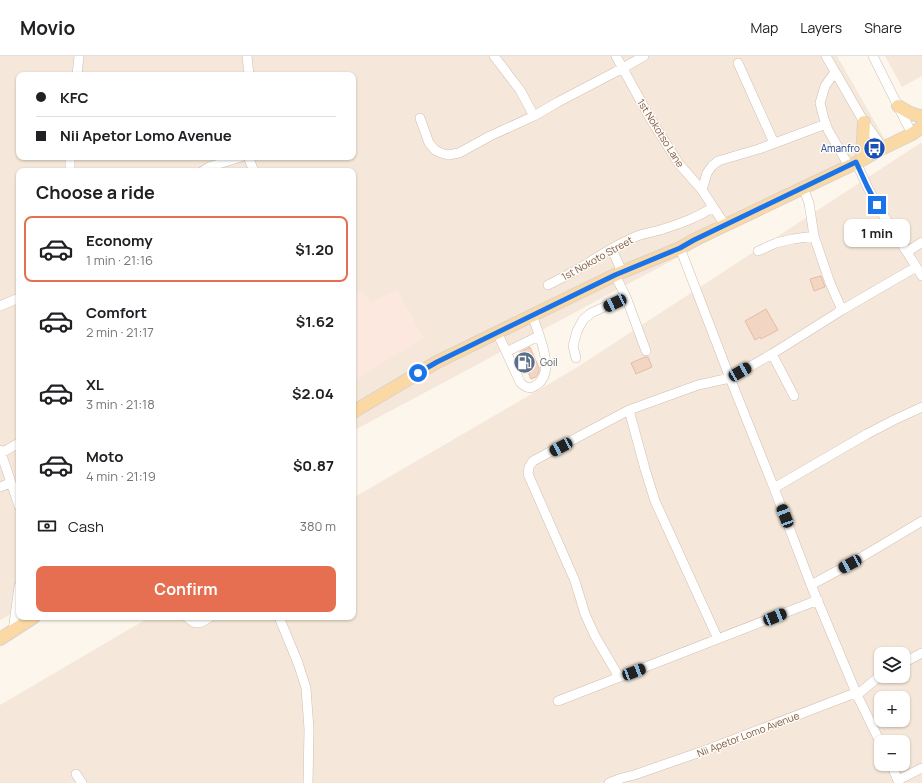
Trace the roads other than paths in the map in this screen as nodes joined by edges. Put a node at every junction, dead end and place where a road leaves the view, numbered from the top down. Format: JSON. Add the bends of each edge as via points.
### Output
{"nodes":[{"id":1,"x":79,"y":56,"type":"edge"},
{"id":2,"x":247,"y":56,"type":"edge"},
{"id":3,"x":494,"y":56,"type":"edge"},
{"id":4,"x":616,"y":56,"type":"edge"},
{"id":5,"x":644,"y":56,"type":"edge"},
{"id":6,"x":826,"y":56,"type":"edge"},
{"id":7,"x":873,"y":56,"type":"edge"},
{"id":8,"x":738,"y":63,"type":"dead end"},
{"id":9,"x":623,"y":68,"type":"junction"},
{"id":10,"x":77,"y":72,"type":"edge"},
{"id":11,"x":249,"y":72,"type":"edge"},
{"id":12,"x":835,"y":72,"type":"junction"},
{"id":13,"x":898,"y":106,"type":"junction"},
{"id":14,"x":534,"y":116,"type":"junction"},
{"id":15,"x":922,"y":117,"type":"edge"},
{"id":16,"x":420,"y":118,"type":"dead end"},
{"id":17,"x":864,"y":122,"type":"junction"},
{"id":18,"x":826,"y":124,"type":"junction"},
{"id":19,"x":922,"y":127,"type":"edge"},
{"id":20,"x":912,"y":134,"type":"junction"},
{"id":21,"x":774,"y":143,"type":"junction"},
{"id":22,"x":883,"y":148,"type":"junction"},
{"id":23,"x":232,"y":160,"type":"edge"},
{"id":24,"x":856,"y":163,"type":"junction"},
{"id":25,"x":208,"y":168,"type":"edge"},
{"id":26,"x":803,"y":187,"type":"junction"},
{"id":27,"x":702,"y":190,"type":"junction"},
{"id":28,"x":713,"y":207,"type":"junction"},
{"id":29,"x":725,"y":225,"type":"junction"},
{"id":30,"x":814,"y":236,"type":"junction"},
{"id":31,"x":922,"y":242,"type":"edge"},
{"id":32,"x":680,"y":248,"type":"junction"},
{"id":33,"x":612,"y":249,"type":"junction"},
{"id":34,"x":758,"y":251,"type":"dead end"},
{"id":35,"x":907,"y":252,"type":"junction"},
{"id":36,"x":916,"y":267,"type":"junction"},
{"id":37,"x":618,"y":274,"type":"junction"},
{"id":38,"x":922,"y":276,"type":"edge"},
{"id":39,"x":548,"y":285,"type":"dead end"},
{"id":40,"x":626,"y":297,"type":"junction"},
{"id":41,"x":16,"y":299,"type":"edge"},
{"id":42,"x":0,"y":306,"type":"edge"},
{"id":43,"x":842,"y":310,"type":"junction"},
{"id":44,"x":532,"y":315,"type":"junction"},
{"id":45,"x":497,"y":332,"type":"junction"},
{"id":46,"x":539,"y":336,"type":"junction"},
{"id":47,"x":646,"y":351,"type":"dead end"},
{"id":48,"x":506,"y":352,"type":"junction"},
{"id":49,"x":772,"y":354,"type":"junction"},
{"id":50,"x":576,"y":358,"type":"dead end"},
{"id":51,"x":730,"y":378,"type":"junction"},
{"id":52,"x":794,"y":396,"type":"dead end"},
{"id":53,"x":922,"y":407,"type":"edge"},
{"id":54,"x":356,"y":408,"type":"edge"},
{"id":55,"x":629,"y":410,"type":"junction"},
{"id":56,"x":16,"y":444,"type":"edge"},
{"id":57,"x":0,"y":451,"type":"edge"},
{"id":58,"x":10,"y":483,"type":"junction"},
{"id":59,"x":0,"y":487,"type":"edge"},
{"id":60,"x":774,"y":488,"type":"junction"},
{"id":61,"x":16,"y":498,"type":"edge"},
{"id":62,"x":922,"y":521,"type":"edge"},
{"id":63,"x":811,"y":585,"type":"junction"},
{"id":64,"x":818,"y":600,"type":"junction"},
{"id":65,"x":16,"y":608,"type":"edge"},
{"id":66,"x":30,"y":620,"type":"edge"},
{"id":67,"x":189,"y":620,"type":"edge"},
{"id":68,"x":206,"y":620,"type":"edge"},
{"id":69,"x":280,"y":620,"type":"edge"},
{"id":70,"x":13,"y":631,"type":"junction"},
{"id":71,"x":0,"y":639,"type":"edge"},
{"id":72,"x":718,"y":639,"type":"junction"},
{"id":73,"x":922,"y":653,"type":"edge"},
{"id":74,"x":910,"y":659,"type":"edge"},
{"id":75,"x":620,"y":677,"type":"junction"},
{"id":76,"x":874,"y":681,"type":"edge"},
{"id":77,"x":858,"y":695,"type":"junction"},
{"id":78,"x":558,"y":701,"type":"dead end"},
{"id":79,"x":877,"y":735,"type":"edge"},
{"id":80,"x":922,"y":768,"type":"edge"},
{"id":81,"x":894,"y":771,"type":"edge"},
{"id":82,"x":76,"y":774,"type":"dead end"},
{"id":83,"x":635,"y":779,"type":"edge"},
{"id":84,"x":899,"y":781,"type":"edge"},
{"id":85,"x":82,"y":783,"type":"edge"},
{"id":86,"x":308,"y":783,"type":"edge"},
{"id":87,"x":609,"y":783,"type":"edge"}],
"edges":[{"from":1,"to":10,"type":"street"},
{"from":2,"to":11,"type":"street"},
{"from":3,"to":14,"type":"street","via":[[520,90]]},
{"from":4,"to":9,"type":"street","name":"1st Nokotso Lane"},
{"from":5,"to":9,"type":"street"},
{"from":6,"to":12,"type":"street"},
{"from":7,"to":13,"type":"street"},
{"from":8,"to":21,"type":"street"},
{"from":9,"to":14,"type":"street"},
{"from":9,"to":27,"type":"street","name":"1st Nokotso Lane","via":[[675,159]]},
{"from":12,"to":17,"type":"street"},
{"from":12,"to":18,"type":"street","via":[[825,86],[820,103]]},
{"from":13,"to":15,"type":"main road"},
{"from":13,"to":20,"type":"street"},
{"from":14,"to":16,"type":"street","via":[[459,153],[448,155],[435,150],[429,143]]},
{"from":17,"to":22,"type":"street"},
{"from":17,"to":24,"type":"main road"},
{"from":18,"to":21,"type":"street"},
{"from":18,"to":24,"type":"street","via":[[828,130]]},
{"from":19,"to":20,"type":"main road"},
{"from":20,"to":22,"type":"main road"},
{"from":21,"to":27,"type":"street","via":[[718,161],[707,173]]},
{"from":22,"to":24,"type":"main road"},
{"from":23,"to":25,"type":"street"},
{"from":24,"to":26,"type":"main road"},
{"from":24,"to":35,"type":"street","via":[[877,205]]},
{"from":26,"to":29,"type":"main road"},
{"from":26,"to":30,"type":"street","via":[[809,203]]},
{"from":27,"to":28,"type":"street","name":"1st Nokotso Lane"},
{"from":28,"to":29,"type":"street","name":"1st Nokotso Lane"},
{"from":28,"to":33,"type":"street","name":"1st Nokoto Street","via":[[688,220],[640,235]]},
{"from":29,"to":32,"type":"main road"},
{"from":30,"to":34,"type":"street","via":[[776,243]]},
{"from":30,"to":43,"type":"street"},
{"from":31,"to":35,"type":"street"},
{"from":32,"to":37,"type":"main road"},
{"from":32,"to":51,"type":"street"},
{"from":33,"to":37,"type":"street"},
{"from":33,"to":39,"type":"street","name":"1st Nokoto Street"},
{"from":35,"to":36,"type":"street"},
{"from":36,"to":38,"type":"street"},
{"from":36,"to":43,"type":"street"},
{"from":37,"to":40,"type":"street"},
{"from":37,"to":44,"type":"main road"},
{"from":40,"to":47,"type":"street"},
{"from":40,"to":50,"type":"street","via":[[582,320],[573,346]]},
{"from":41,"to":42,"type":"street"},
{"from":43,"to":49,"type":"street"},
{"from":44,"to":45,"type":"main road"},
{"from":44,"to":46,"type":"street"},
{"from":45,"to":48,"type":"street"},
{"from":45,"to":54,"type":"main road","via":[[437,362]]},
{"from":46,"to":48,"type":"street"},
{"from":46,"to":48,"type":"street","via":[[546,362],[542,381],[534,386],[523,386]]},
{"from":49,"to":51,"type":"street"},
{"from":49,"to":52,"type":"street"},
{"from":51,"to":55,"type":"street","via":[[698,385]]},
{"from":51,"to":60,"type":"street"},
{"from":53,"to":60,"type":"street","via":[[867,434]]},
{"from":55,"to":72,"type":"street","via":[[655,501]]},
{"from":55,"to":75,"type":"street","via":[[533,462],[528,474],[575,581],[595,636]]},
{"from":56,"to":57,"type":"street"},
{"from":57,"to":58,"type":"street"},
{"from":58,"to":59,"type":"street"},
{"from":58,"to":61,"type":"street"},
{"from":60,"to":63,"type":"street"},
{"from":62,"to":63,"type":"street"},
{"from":63,"to":64,"type":"street"},
{"from":64,"to":72,"type":"street"},
{"from":64,"to":77,"type":"street"},
{"from":65,"to":70,"type":"street"},
{"from":66,"to":70,"type":"main road"},
{"from":67,"to":68,"type":"street","via":[[196,624]]},
{"from":69,"to":86,"type":"street","via":[[306,688],[309,729]]},
{"from":70,"to":71,"type":"main road"},
{"from":72,"to":75,"type":"street"},
{"from":73,"to":74,"type":"street"},
{"from":75,"to":78,"type":"street"},
{"from":76,"to":77,"type":"street","name":"Nii Apetor Lomo Avenue"},
{"from":77,"to":79,"type":"street"},
{"from":77,"to":83,"type":"street","name":"Nii Apetor Lomo Avenue","via":[[850,695]]},
{"from":80,"to":84,"type":"street"},
{"from":81,"to":84,"type":"street"},
{"from":82,"to":85,"type":"street"},
{"from":83,"to":87,"type":"street","name":"Nii Apetor Lomo Avenue","via":[[622,778]]}]}
